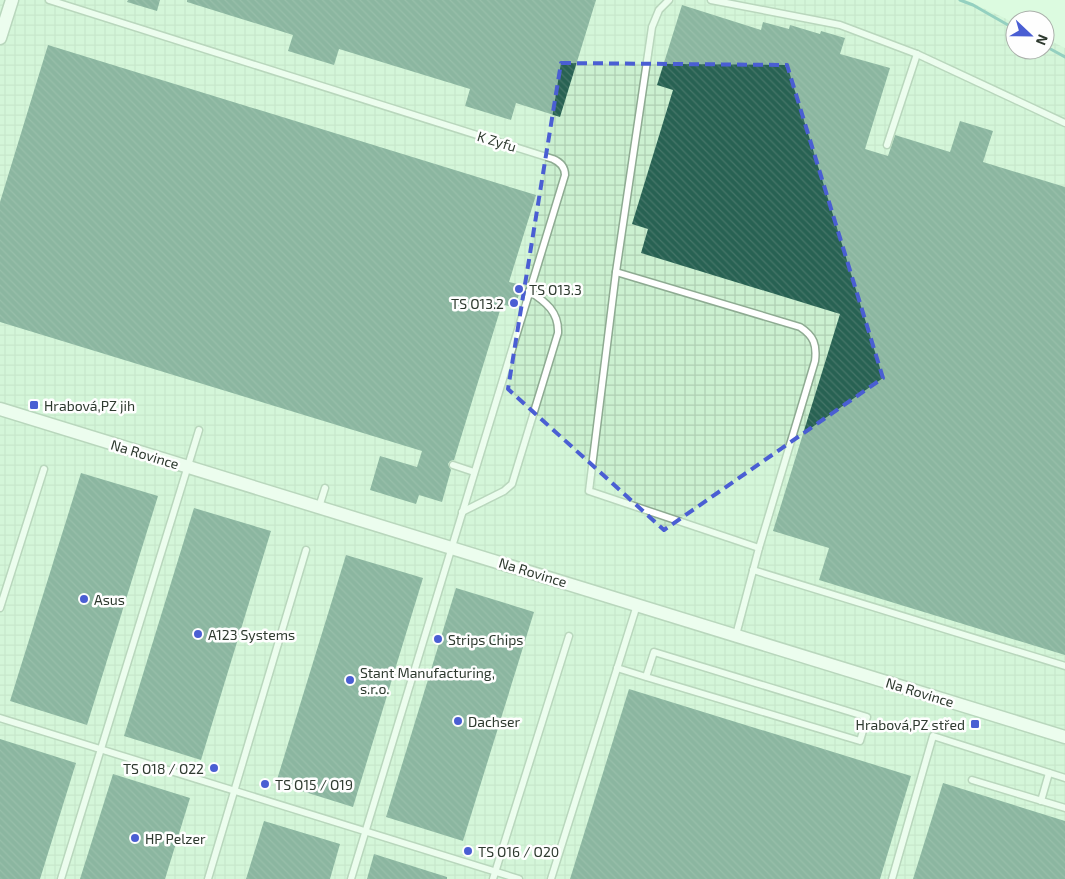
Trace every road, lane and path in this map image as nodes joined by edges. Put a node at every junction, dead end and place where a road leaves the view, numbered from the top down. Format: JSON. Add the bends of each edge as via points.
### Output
{"nodes":[{"id":1,"x":12,"y":0,"type":"edge"},
{"id":2,"x":49,"y":0,"type":"edge"},
{"id":3,"x":669,"y":0,"type":"edge"},
{"id":4,"x":711,"y":0,"type":"edge"},
{"id":5,"x":0,"y":38,"type":"edge"},
{"id":6,"x":917,"y":54,"type":"junction"},
{"id":7,"x":1065,"y":123,"type":"edge"},
{"id":8,"x":887,"y":145,"type":"dead end"},
{"id":9,"x":616,"y":272,"type":"junction"},
{"id":10,"x":529,"y":291,"type":"junction"},
{"id":11,"x":0,"y":409,"type":"edge"},
{"id":12,"x":199,"y":430,"type":"dead end"},
{"id":13,"x":453,"y":466,"type":"dead end"},
{"id":14,"x":188,"y":468,"type":"junction"},
{"id":15,"x":44,"y":469,"type":"dead end"},
{"id":16,"x":474,"y":472,"type":"junction"},
{"id":17,"x":325,"y":488,"type":"dead end"},
{"id":18,"x":319,"y":507,"type":"junction"},
{"id":19,"x":462,"y":512,"type":"junction"},
{"id":20,"x":451,"y":547,"type":"junction"},
{"id":21,"x":759,"y":548,"type":"junction"},
{"id":22,"x":306,"y":550,"type":"dead end"},
{"id":23,"x":754,"y":570,"type":"junction"},
{"id":24,"x":637,"y":605,"type":"junction"},
{"id":25,"x":0,"y":608,"type":"edge"},
{"id":26,"x":736,"y":635,"type":"junction"},
{"id":27,"x":568,"y":636,"type":"dead end"},
{"id":28,"x":1065,"y":666,"type":"edge"},
{"id":29,"x":617,"y":668,"type":"junction"},
{"id":30,"x":646,"y":677,"type":"junction"},
{"id":31,"x":0,"y":718,"type":"edge"},
{"id":32,"x":1065,"y":737,"type":"edge"},
{"id":33,"x":101,"y":750,"type":"junction"},
{"id":34,"x":1049,"y":773,"type":"junction"},
{"id":35,"x":1065,"y":778,"type":"edge"},
{"id":36,"x":972,"y":780,"type":"dead end"},
{"id":37,"x":234,"y":791,"type":"junction"},
{"id":38,"x":1041,"y":800,"type":"junction"},
{"id":39,"x":1065,"y":808,"type":"edge"},
{"id":40,"x":366,"y":832,"type":"junction"},
{"id":41,"x":496,"y":871,"type":"junction"},
{"id":42,"x":61,"y":879,"type":"edge"},
{"id":43,"x":208,"y":879,"type":"edge"},
{"id":44,"x":350,"y":879,"type":"edge"},
{"id":45,"x":493,"y":879,"type":"edge"},
{"id":46,"x":519,"y":879,"type":"edge"},
{"id":47,"x":552,"y":879,"type":"edge"},
{"id":48,"x":892,"y":879,"type":"edge"}],
"edges":[{"from":1,"to":5,"type":"street"},
{"from":2,"to":10,"type":"lane","name":"K Zyfu","via":[[556,160],[564,168],[565,175]]},
{"from":3,"to":9,"type":"lane","via":[[659,10],[652,27]]},
{"from":4,"to":6,"type":"lane","via":[[840,25]]},
{"from":6,"to":7,"type":"lane"},
{"from":6,"to":8,"type":"lane"},
{"from":9,"to":21,"type":"lane","via":[[589,491]]},
{"from":9,"to":21,"type":"lane","via":[[800,327],[812,337],[816,345],[816,361]]},
{"from":10,"to":16,"type":"lane","name":"K Zyfu"},
{"from":10,"to":19,"type":"lane","via":[[555,314],[558,333],[512,484]]},
{"from":11,"to":14,"type":"street","name":"Na Rovince"},
{"from":12,"to":14,"type":"lane"},
{"from":13,"to":16,"type":"lane"},
{"from":14,"to":18,"type":"street","name":"Na Rovince"},
{"from":14,"to":33,"type":"lane"},
{"from":15,"to":25,"type":"lane"},
{"from":16,"to":19,"type":"lane","name":"K Zyfu"},
{"from":17,"to":18,"type":"lane"},
{"from":18,"to":20,"type":"street","name":"Na Rovince"},
{"from":19,"to":20,"type":"lane","name":"K Zyfu"},
{"from":20,"to":24,"type":"street","name":"Na Rovince"},
{"from":20,"to":40,"type":"lane","name":"K Zyfu"},
{"from":21,"to":23,"type":"lane"},
{"from":22,"to":37,"type":"lane"},
{"from":23,"to":26,"type":"lane"},
{"from":23,"to":28,"type":"lane"},
{"from":24,"to":26,"type":"street","name":"Na Rovince"},
{"from":24,"to":29,"type":"lane"},
{"from":26,"to":32,"type":"street","name":"Na Rovince"},
{"from":27,"to":41,"type":"lane"},
{"from":29,"to":30,"type":"lane"},
{"from":29,"to":47,"type":"lane"},
{"from":30,"to":30,"type":"lane","via":[[860,741],[867,717],[654,652]]},
{"from":31,"to":33,"type":"lane"},
{"from":33,"to":37,"type":"lane"},
{"from":33,"to":42,"type":"lane"},
{"from":34,"to":35,"type":"lane"},
{"from":34,"to":38,"type":"lane"},
{"from":34,"to":48,"type":"lane","via":[[933,736]]},
{"from":36,"to":38,"type":"lane"},
{"from":37,"to":40,"type":"lane"},
{"from":37,"to":43,"type":"lane"},
{"from":38,"to":39,"type":"lane"},
{"from":40,"to":41,"type":"lane"},
{"from":40,"to":44,"type":"lane","name":"K Zyfu"},
{"from":41,"to":45,"type":"lane"},
{"from":41,"to":46,"type":"lane"}]}
